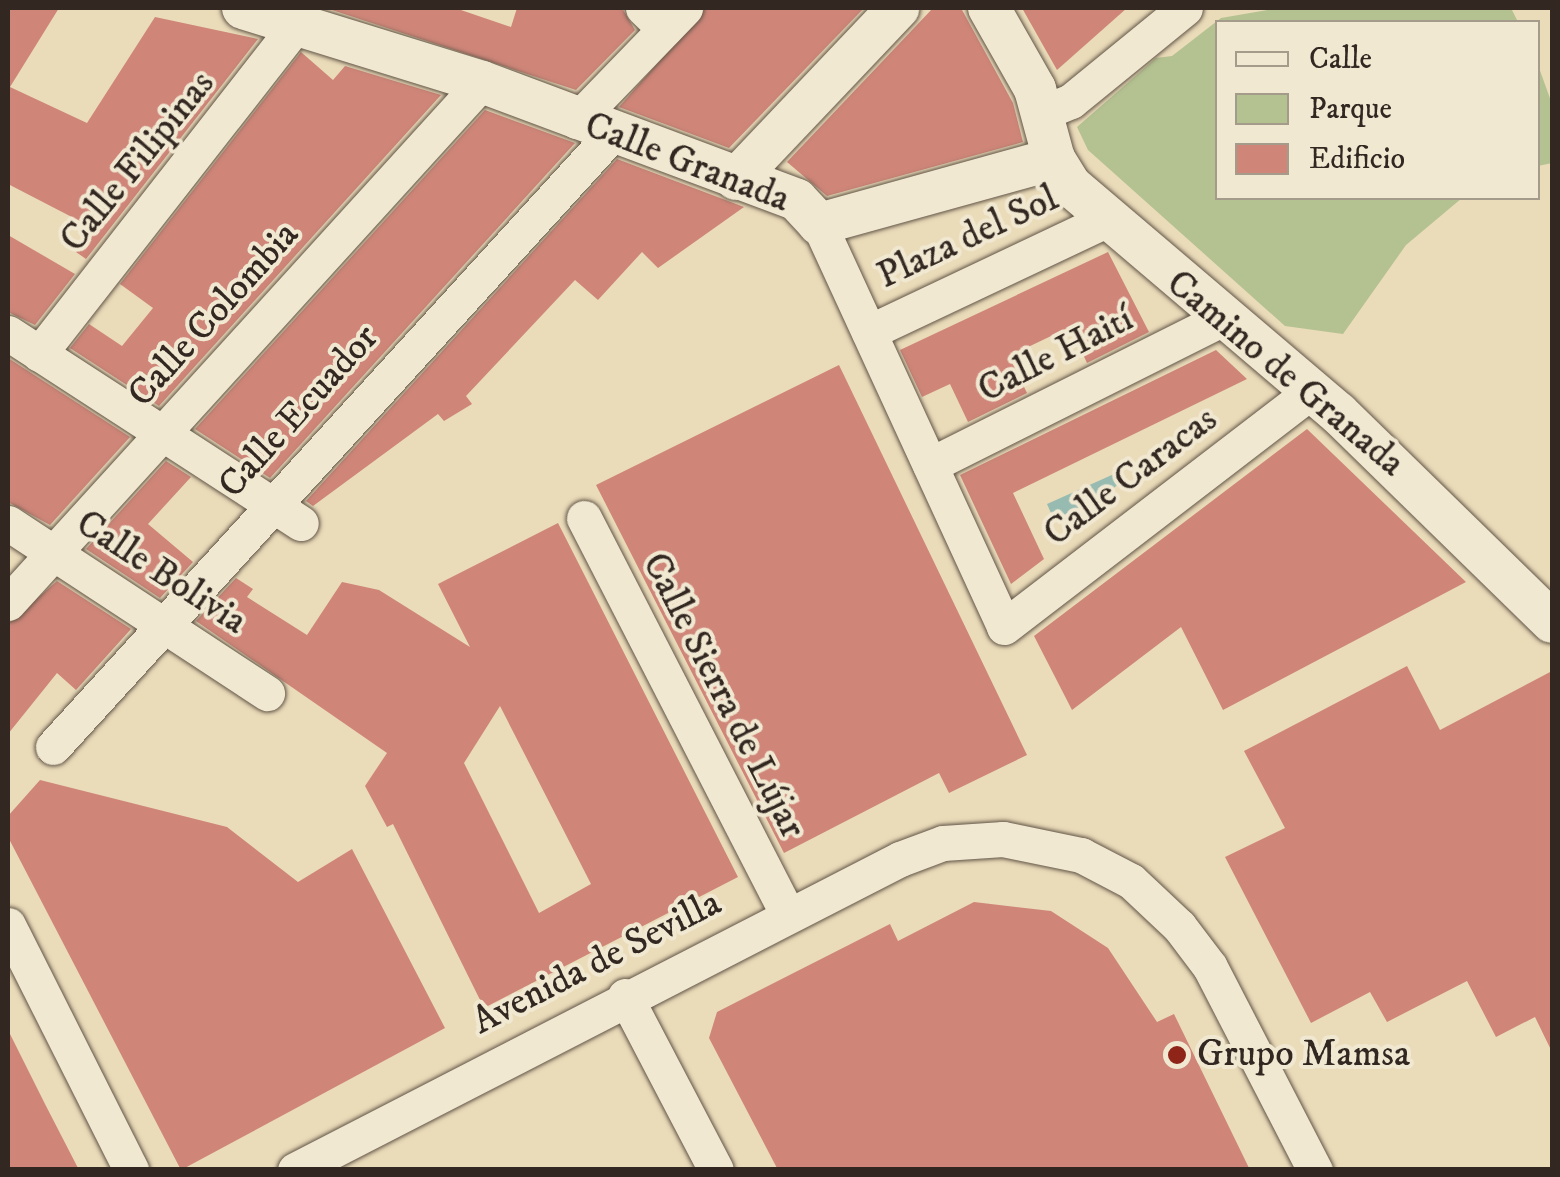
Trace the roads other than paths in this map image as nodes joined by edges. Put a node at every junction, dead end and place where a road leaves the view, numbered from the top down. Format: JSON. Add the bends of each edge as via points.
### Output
{"nodes":[{"id":1,"x":243,"y":8,"type":"edge"},
{"id":2,"x":898,"y":8,"type":"edge"},
{"id":3,"x":989,"y":8,"type":"edge"},
{"id":4,"x":1184,"y":8,"type":"edge"},
{"id":5,"x":302,"y":14,"type":"edge"},
{"id":6,"x":664,"y":14,"type":"edge"},
{"id":7,"x":482,"y":82,"type":"junction"},
{"id":8,"x":1044,"y":112,"type":"junction"},
{"id":9,"x":594,"y":128,"type":"junction"},
{"id":10,"x":1054,"y":159,"type":"junction"},
{"id":11,"x":736,"y":179,"type":"junction"},
{"id":12,"x":1104,"y":221,"type":"junction"},
{"id":13,"x":819,"y":224,"type":"junction"},
{"id":14,"x":1220,"y":320,"type":"junction"},
{"id":15,"x":869,"y":332,"type":"junction"},
{"id":16,"x":8,"y":333,"type":"edge"},
{"id":17,"x":40,"y":354,"type":"junction"},
{"id":18,"x":1308,"y":394,"type":"junction"},
{"id":19,"x":164,"y":434,"type":"junction"},
{"id":20,"x":930,"y":466,"type":"junction"},
{"id":21,"x":271,"y":504,"type":"junction"},
{"id":22,"x":584,"y":518,"type":"dead end"},
{"id":23,"x":8,"y":523,"type":"edge"},
{"id":24,"x":301,"y":523,"type":"dead end"},
{"id":25,"x":53,"y":553,"type":"junction"},
{"id":26,"x":8,"y":603,"type":"edge"},
{"id":27,"x":1552,"y":622,"type":"edge"},
{"id":28,"x":164,"y":626,"type":"junction"},
{"id":29,"x":1004,"y":627,"type":"joint"},
{"id":30,"x":267,"y":693,"type":"dead end"},
{"id":31,"x":53,"y":748,"type":"dead end"},
{"id":32,"x":787,"y":913,"type":"junction"},
{"id":33,"x":8,"y":925,"type":"edge"},
{"id":34,"x":625,"y":996,"type":"junction"},
{"id":35,"x":131,"y":1170,"type":"edge"},
{"id":36,"x":295,"y":1170,"type":"edge"},
{"id":37,"x":716,"y":1170,"type":"edge"},
{"id":38,"x":1315,"y":1170,"type":"edge"}],
"edges":[{"from":1,"to":5,"type":"street","name":"Calle Granada"},
{"from":2,"to":11,"type":"street"},
{"from":3,"to":8,"type":"street","name":"Camino de Granada"},
{"from":4,"to":8,"type":"street","via":[[1070,102]]},
{"from":5,"to":7,"type":"street","name":"Calle Granada"},
{"from":5,"to":17,"type":"street","name":"Calle Filipinas"},
{"from":6,"to":9,"type":"street","name":"Calle Ecuador"},
{"from":7,"to":9,"type":"street","name":"Calle Granada"},
{"from":7,"to":19,"type":"street","name":"Calle Colombia"},
{"from":8,"to":10,"type":"street","name":"Camino de Granada"},
{"from":9,"to":11,"type":"street","name":"Calle Granada"},
{"from":9,"to":21,"type":"street","name":"Calle Ecuador"},
{"from":10,"to":12,"type":"street","name":"Camino de Granada"},
{"from":10,"to":13,"type":"street"},
{"from":11,"to":13,"type":"street","name":"Calle Granada","via":[[797,200]]},
{"from":12,"to":14,"type":"street","name":"Camino de Granada"},
{"from":12,"to":15,"type":"street","name":"Plaza del Sol"},
{"from":13,"to":15,"type":"street","name":"Calle Granada"},
{"from":14,"to":18,"type":"street","name":"Camino de Granada"},
{"from":14,"to":20,"type":"street","name":"Calle Haití"},
{"from":15,"to":20,"type":"street","name":"Calle Granada"},
{"from":16,"to":17,"type":"street"},
{"from":17,"to":19,"type":"street"},
{"from":18,"to":27,"type":"street","name":"Camino de Granada","via":[[1402,472]]},
{"from":18,"to":29,"type":"street","name":"Calle Caracas"},
{"from":19,"to":21,"type":"street"},
{"from":19,"to":25,"type":"street","name":"Calle Colombia"},
{"from":20,"to":29,"type":"street","name":"Calle Granada"},
{"from":21,"to":24,"type":"street"},
{"from":21,"to":28,"type":"street","name":"Calle Ecuador"},
{"from":22,"to":32,"type":"street","name":"Calle Sierra de Lújar"},
{"from":23,"to":25,"type":"street","name":"Calle Bolivia"},
{"from":25,"to":26,"type":"street","name":"Calle Colombia"},
{"from":25,"to":28,"type":"street","name":"Calle Bolivia"},
{"from":28,"to":30,"type":"street","name":"Calle Bolivia"},
{"from":28,"to":31,"type":"street","name":"Calle Ecuador"},
{"from":32,"to":34,"type":"street","name":"Avenida de Sevilla"},
{"from":32,"to":38,"type":"street","name":"Avenida de Sevilla","via":[[943,843],[1003,839],[1046,846],[1131,881],[1210,967]]},
{"from":33,"to":35,"type":"street"},
{"from":34,"to":36,"type":"street","name":"Avenida de Sevilla"},
{"from":34,"to":37,"type":"street"}]}
